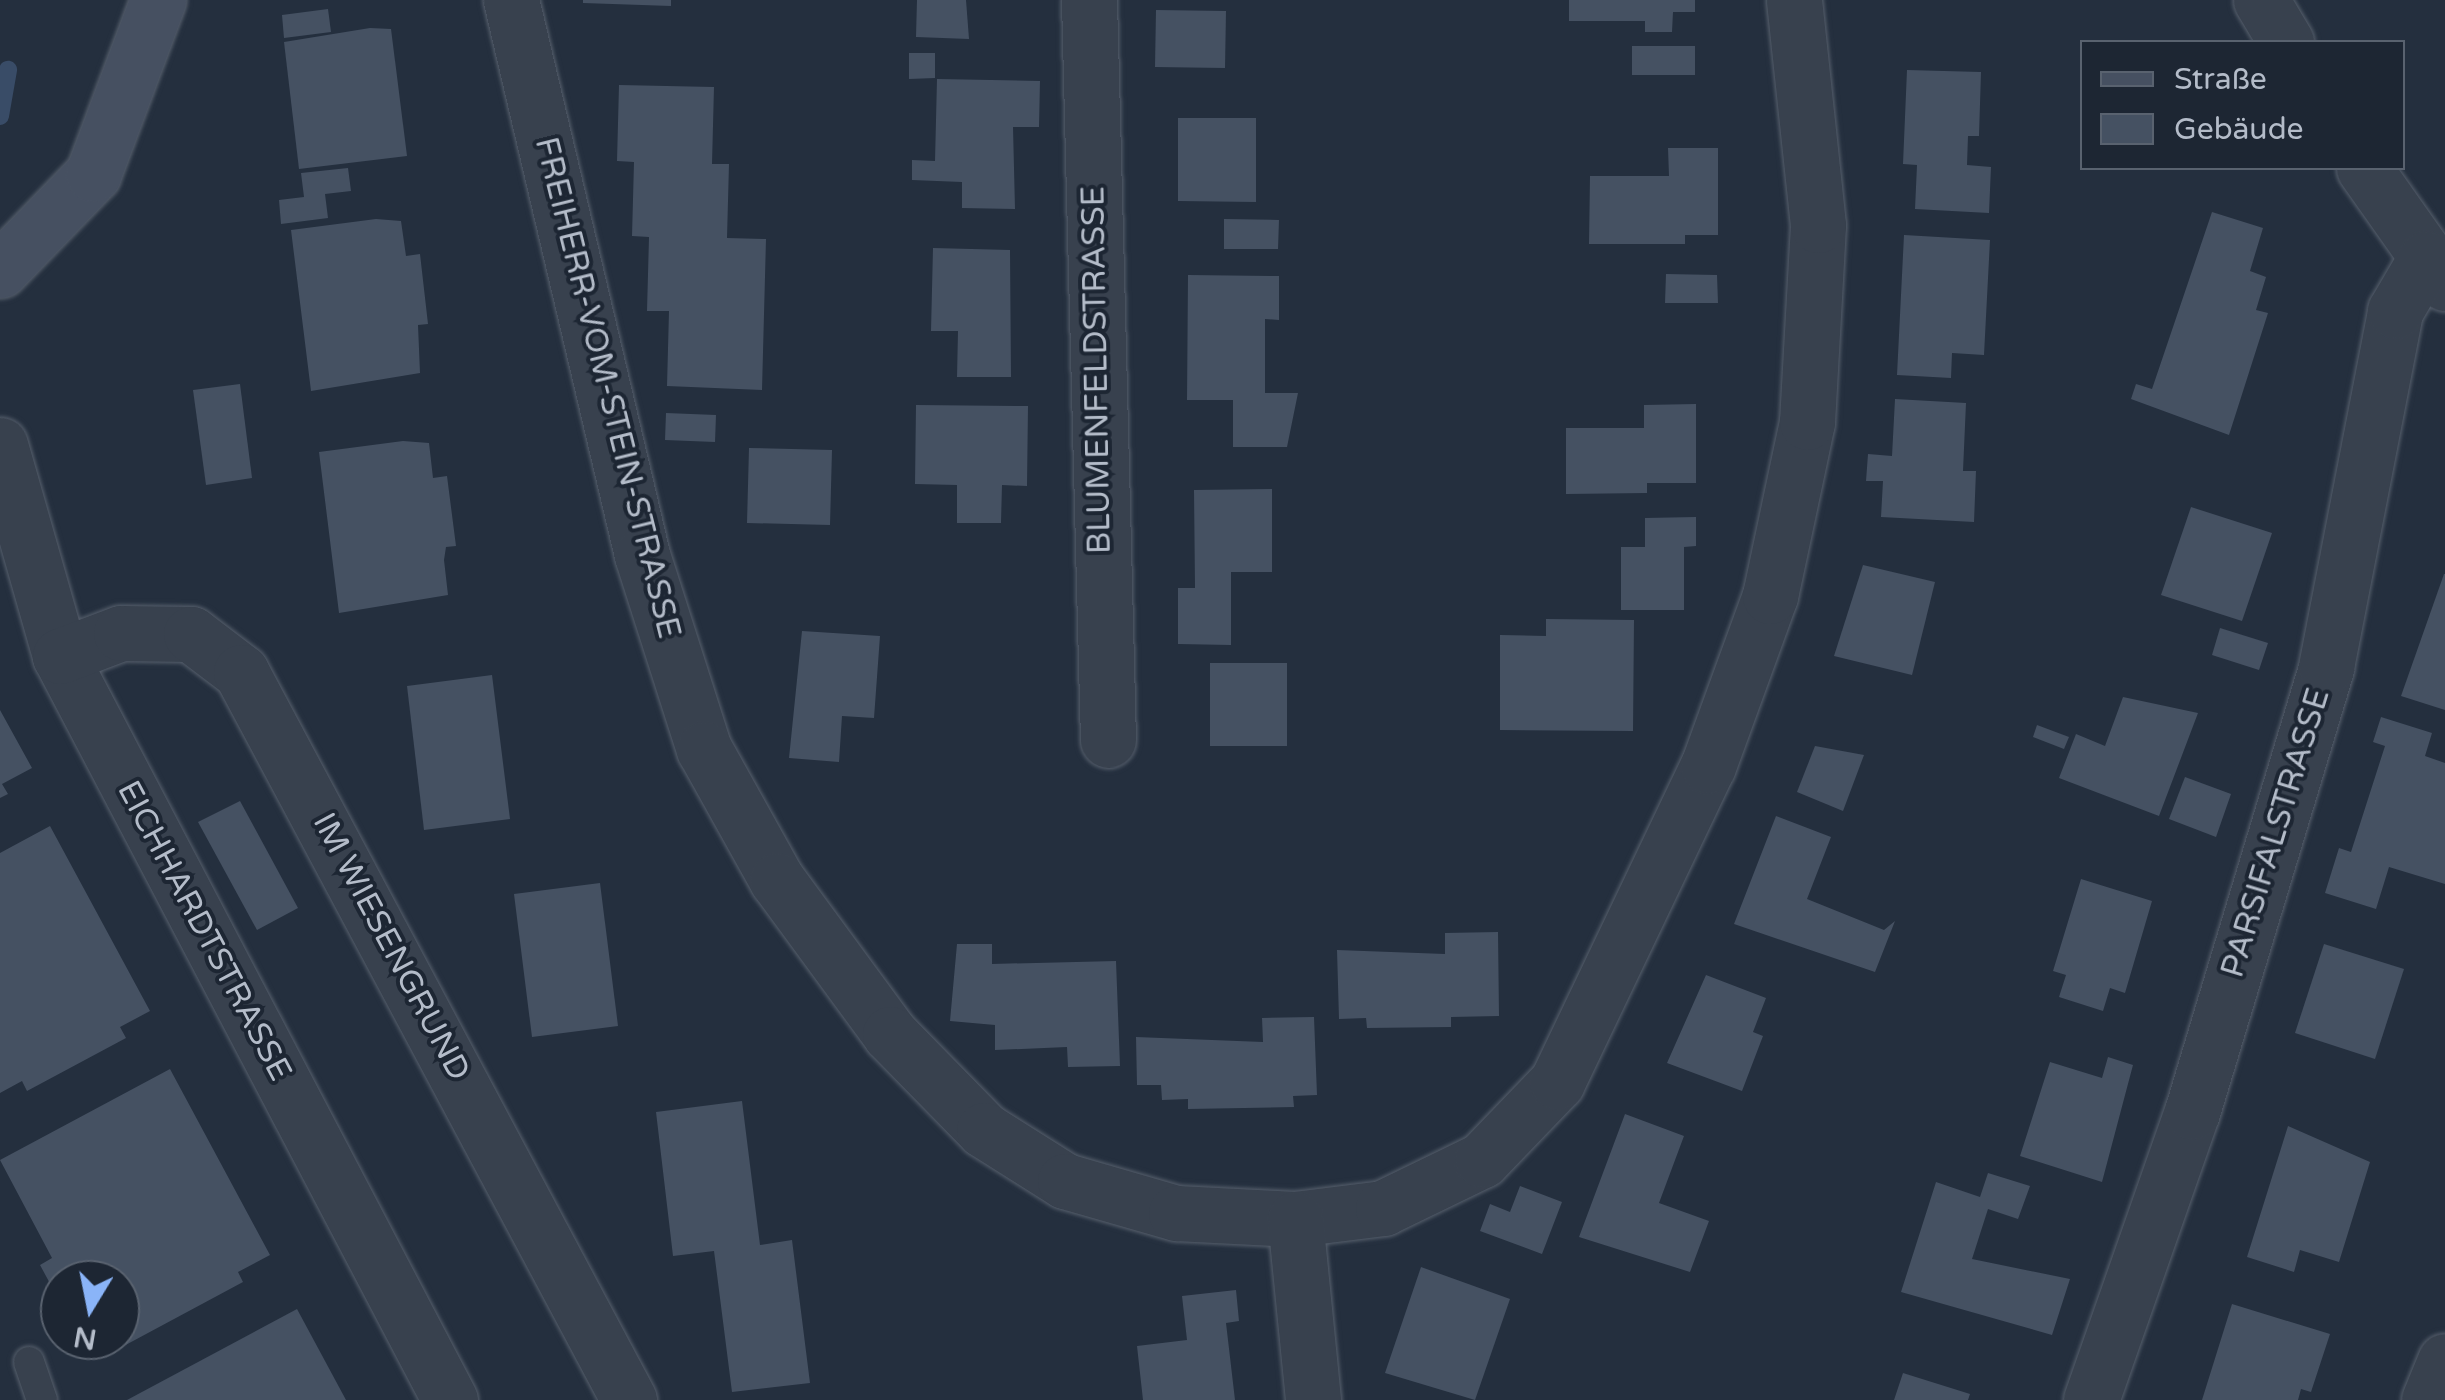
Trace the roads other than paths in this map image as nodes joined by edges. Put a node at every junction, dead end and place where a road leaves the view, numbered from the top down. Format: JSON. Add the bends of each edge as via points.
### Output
{"nodes":[{"id":1,"x":158,"y":0,"type":"edge"},
{"id":2,"x":511,"y":0,"type":"edge"},
{"id":3,"x":1088,"y":0,"type":"edge"},
{"id":4,"x":1794,"y":0,"type":"edge"},
{"id":5,"x":2261,"y":0,"type":"edge"},
{"id":6,"x":2285,"y":40,"type":"edge"},
{"id":7,"x":2365,"y":170,"type":"edge"},
{"id":8,"x":0,"y":270,"type":"edge"},
{"id":9,"x":2436,"y":271,"type":"edge"},
{"id":10,"x":0,"y":445,"type":"edge"},
{"id":11,"x":60,"y":656,"type":"junction"},
{"id":12,"x":1108,"y":740,"type":"dead end"},
{"id":13,"x":1296,"y":1219,"type":"junction"},
{"id":14,"x":2445,"y":1361,"type":"edge"},
{"id":15,"x":30,"y":1362,"type":"dead end"},
{"id":16,"x":42,"y":1400,"type":"edge"},
{"id":17,"x":450,"y":1400,"type":"edge"},
{"id":18,"x":629,"y":1400,"type":"edge"},
{"id":19,"x":1313,"y":1400,"type":"edge"},
{"id":20,"x":2090,"y":1400,"type":"edge"},
{"id":21,"x":2429,"y":1400,"type":"edge"}],
"edges":[{"from":1,"to":8,"type":"street","via":[[92,174]]},
{"from":2,"to":13,"type":"street","name":"FREIHERR-VOM-STEIN-STRASSE","via":[[642,555],[704,749],[777,880],[890,1034],[984,1130],[1065,1181],[1102,1192],[1176,1212]]},
{"from":3,"to":12,"type":"street","name":"BLUMENFELDSTRASSE"},
{"from":4,"to":13,"type":"street","name":"FREIHERR-VOM-STEIN-STRASSE","via":[[1818,225],[1806,422],[1770,596],[1708,766],[1558,1082],[1482,1160],[1384,1208]]},
{"from":5,"to":6,"type":"street"},
{"from":7,"to":9,"type":"street"},
{"from":9,"to":20,"type":"street","name":"PARSIFALSTRASSE","via":[[2395,311],[2326,667],[2192,1112]]},
{"from":10,"to":11,"type":"street","name":"EICHHARDTSTRASSE"},
{"from":11,"to":17,"type":"street","name":"EICHHARDTSTRASSE"},
{"from":11,"to":18,"type":"street","name":"IM WIESENGRUND","via":[[121,633],[191,634],[241,672]]},
{"from":13,"to":19,"type":"street"},
{"from":14,"to":21,"type":"street"},
{"from":15,"to":16,"type":"lane"}]}
